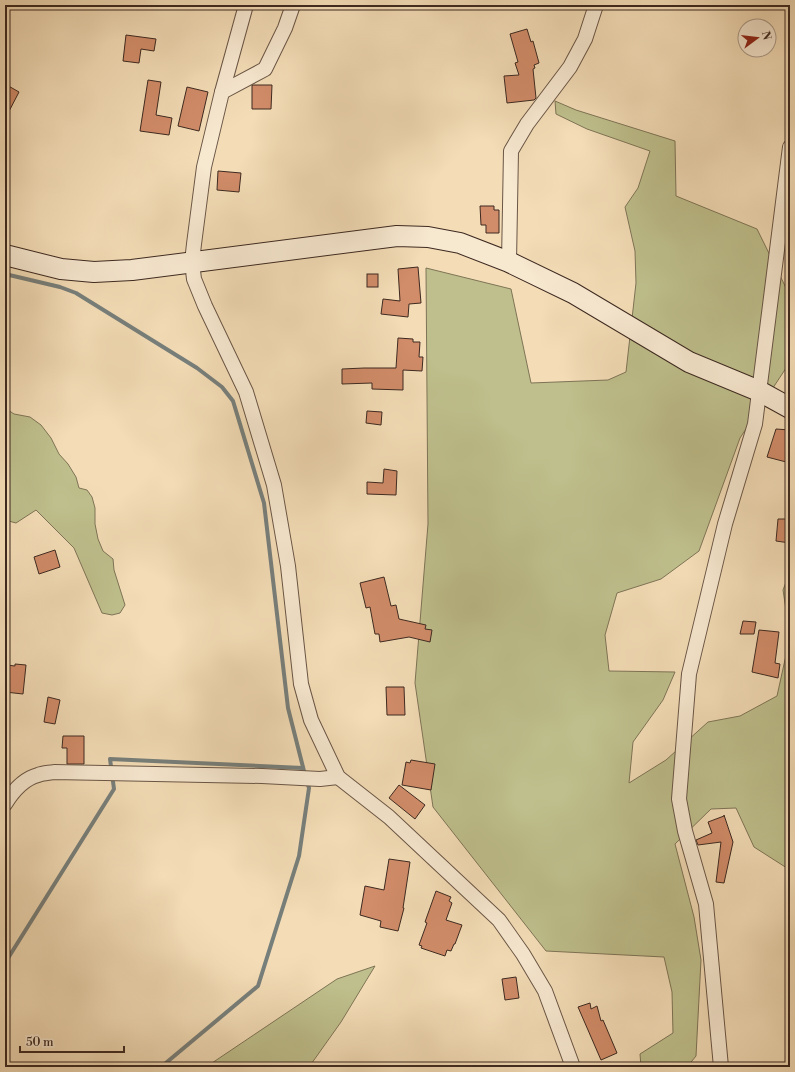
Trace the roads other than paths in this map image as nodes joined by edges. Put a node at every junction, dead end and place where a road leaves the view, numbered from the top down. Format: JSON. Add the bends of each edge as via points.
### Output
{"nodes":[{"id":1,"x":246,"y":5,"type":"edge"},
{"id":2,"x":293,"y":5,"type":"edge"},
{"id":3,"x":596,"y":5,"type":"edge"},
{"id":4,"x":222,"y":92,"type":"junction"},
{"id":5,"x":790,"y":147,"type":"edge"},
{"id":6,"x":5,"y":255,"type":"edge"},
{"id":7,"x":192,"y":262,"type":"junction"},
{"id":8,"x":509,"y":262,"type":"junction"},
{"id":9,"x":759,"y":391,"type":"junction"},
{"id":10,"x":790,"y":408,"type":"edge"},
{"id":11,"x":338,"y":777,"type":"junction"},
{"id":12,"x":5,"y":804,"type":"edge"},
{"id":13,"x":573,"y":1067,"type":"edge"},
{"id":14,"x":721,"y":1067,"type":"edge"}],
"edges":[{"from":1,"to":4,"type":"street"},
{"from":2,"to":4,"type":"street","via":[[285,28],[264,68]]},
{"from":3,"to":8,"type":"street","via":[[585,39],[570,67],[527,124],[511,151]]},
{"from":4,"to":7,"type":"street","via":[[204,166]]},
{"from":5,"to":9,"type":"street"},
{"from":6,"to":7,"type":"street","via":[[61,269],[94,272]]},
{"from":7,"to":8,"type":"street","via":[[397,236],[428,237],[460,243]]},
{"from":7,"to":11,"type":"street","via":[[194,279],[205,306],[246,392],[274,485],[288,566],[301,684],[311,720]]},
{"from":8,"to":9,"type":"street","via":[[573,292],[689,362]]},
{"from":9,"to":10,"type":"street"},
{"from":9,"to":14,"type":"street","via":[[755,424],[725,524],[689,674],[679,799],[685,831],[706,904]]},
{"from":11,"to":12,"type":"street","via":[[320,779],[54,772],[38,775],[23,782]]},
{"from":11,"to":13,"type":"street","via":[[389,818],[499,920],[545,991]]}]}
